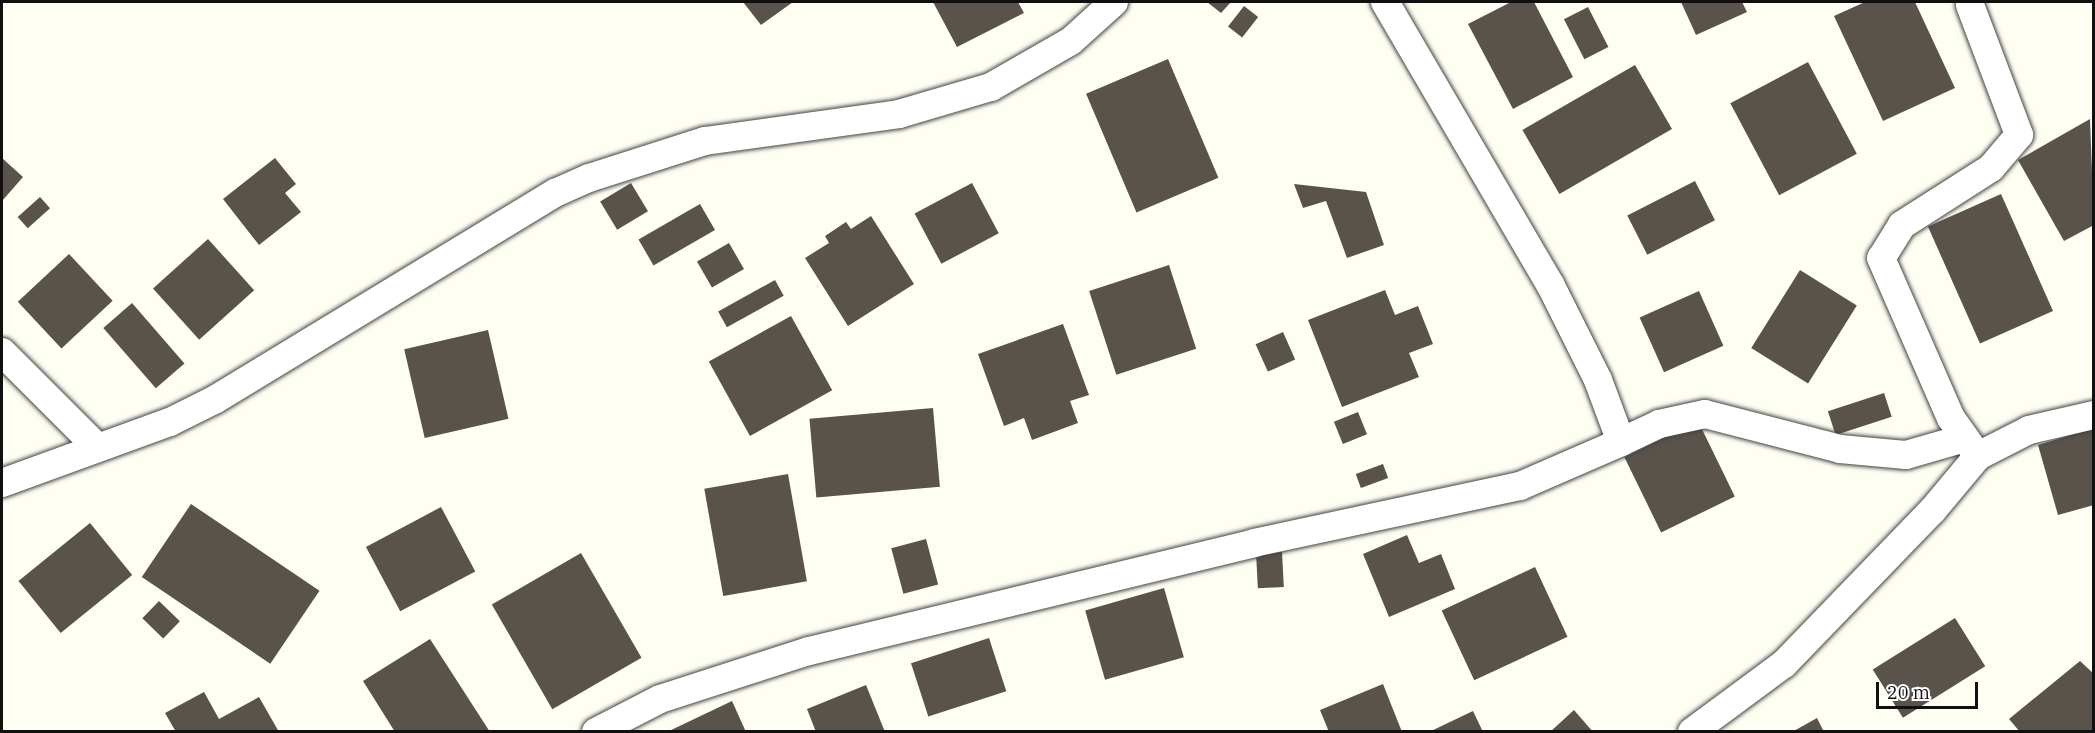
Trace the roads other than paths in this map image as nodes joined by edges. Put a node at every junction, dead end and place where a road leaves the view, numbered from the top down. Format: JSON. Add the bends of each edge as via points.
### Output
{"nodes":[{"id":1,"x":1114,"y":2,"type":"edge"},
{"id":2,"x":1386,"y":2,"type":"edge"},
{"id":3,"x":1970,"y":4,"type":"dead end"},
{"id":4,"x":2,"y":352,"type":"edge"},
{"id":5,"x":2094,"y":415,"type":"edge"},
{"id":6,"x":1621,"y":441,"type":"junction"},
{"id":7,"x":97,"y":447,"type":"junction"},
{"id":8,"x":1972,"y":447,"type":"junction"},
{"id":9,"x":2,"y":483,"type":"edge"},
{"id":10,"x":596,"y":732,"type":"edge"},
{"id":11,"x":1692,"y":732,"type":"edge"}],
"edges":[{"from":1,"to":7,"type":"street","via":[[1071,41],[991,87],[899,114],[705,141],[649,155],[572,186],[216,399],[170,422]]},
{"from":2,"to":6,"type":"street","via":[[1550,284],[1598,380]]},
{"from":3,"to":8,"type":"street","via":[[2019,135],[1992,168],[1902,225],[1881,258],[1951,418]]},
{"from":4,"to":7,"type":"street"},
{"from":5,"to":8,"type":"street"},
{"from":6,"to":8,"type":"street","via":[[1659,424],[1706,414],[1840,449],[1906,455]]},
{"from":6,"to":10,"type":"street","via":[[1520,486],[1254,543],[809,651],[660,699]]},
{"from":7,"to":9,"type":"street"},
{"from":8,"to":11,"type":"street","via":[[1932,511],[1784,664]]}]}
